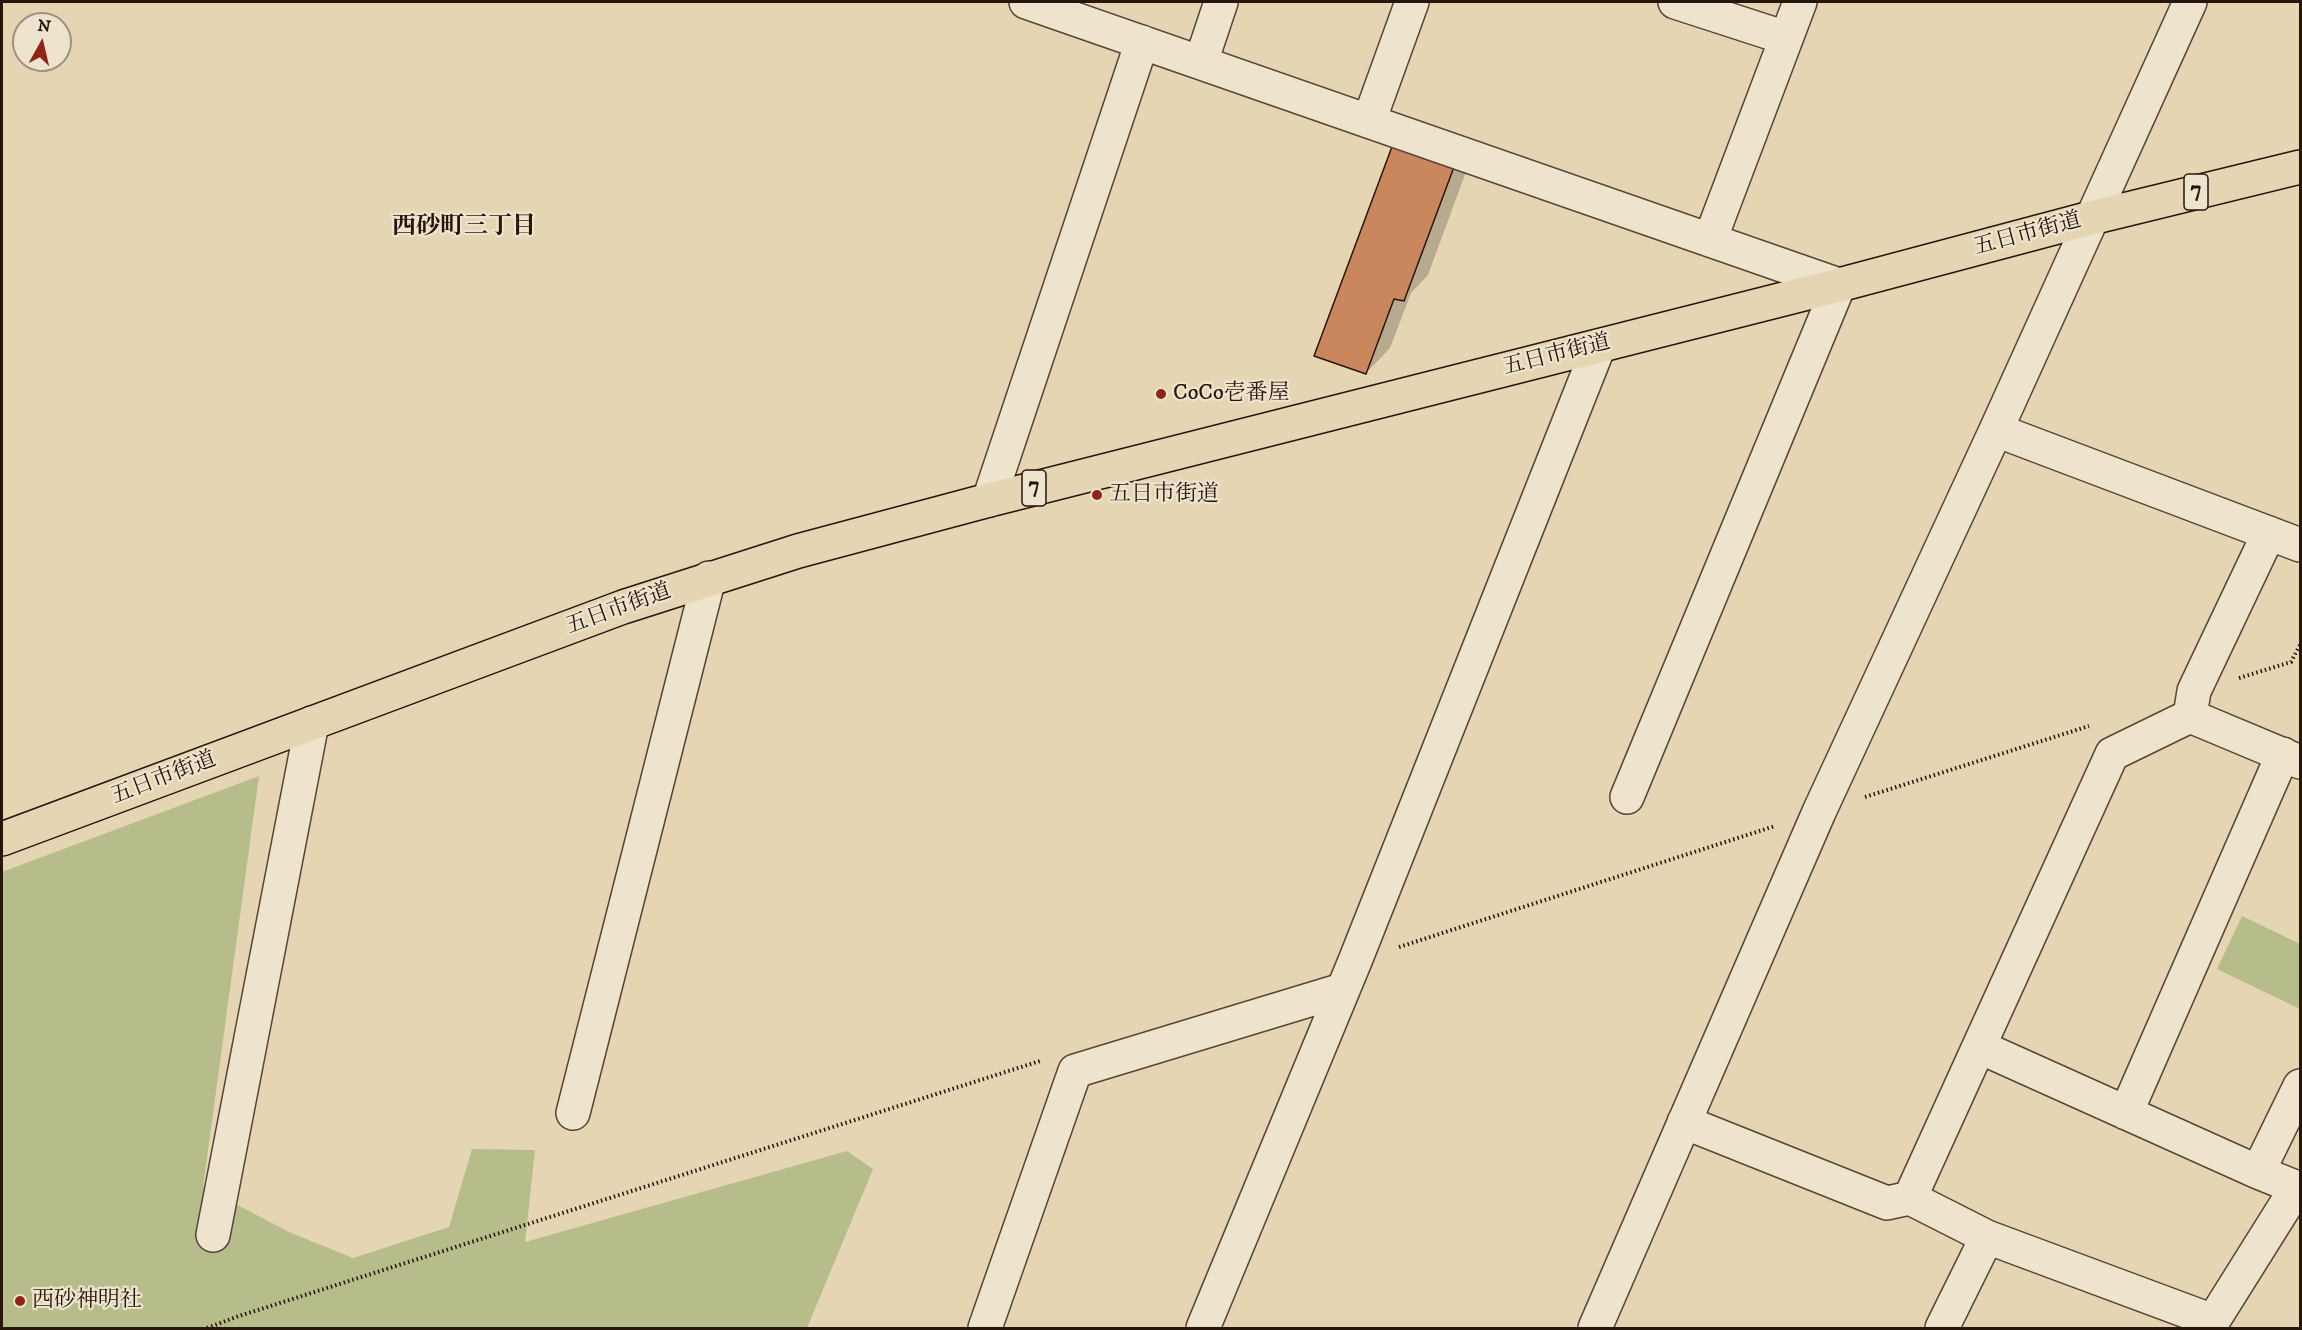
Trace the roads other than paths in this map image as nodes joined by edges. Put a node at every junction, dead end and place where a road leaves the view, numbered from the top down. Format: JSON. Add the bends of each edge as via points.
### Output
{"nodes":[{"id":1,"x":1026,"y":2,"type":"edge"},
{"id":2,"x":1221,"y":2,"type":"edge"},
{"id":3,"x":1412,"y":2,"type":"edge"},
{"id":4,"x":1675,"y":2,"type":"edge"},
{"id":5,"x":1800,"y":2,"type":"edge"},
{"id":6,"x":2190,"y":2,"type":"edge"},
{"id":7,"x":1786,"y":38,"type":"junction"},
{"id":8,"x":1142,"y":42,"type":"junction"},
{"id":9,"x":1201,"y":62,"type":"junction"},
{"id":10,"x":1369,"y":121,"type":"junction"},
{"id":11,"x":2301,"y":167,"type":"edge"},
{"id":12,"x":2091,"y":218,"type":"junction"},
{"id":13,"x":1710,"y":240,"type":"junction"},
{"id":14,"x":1839,"y":285,"type":"junction"},
{"id":15,"x":1599,"y":346,"type":"junction"},
{"id":16,"x":1996,"y":430,"type":"junction"},
{"id":17,"x":989,"y":500,"type":"junction"},
{"id":18,"x":2269,"y":533,"type":"junction"},
{"id":19,"x":2301,"y":545,"type":"edge"},
{"id":20,"x":709,"y":578,"type":"junction"},
{"id":21,"x":2190,"y":716,"type":"junction"},
{"id":22,"x":312,"y":723,"type":"junction"},
{"id":23,"x":2292,"y":758,"type":"edge"},
{"id":24,"x":1627,"y":797,"type":"dead end"},
{"id":25,"x":2,"y":839,"type":"edge"},
{"id":26,"x":1342,"y":990,"type":"junction"},
{"id":27,"x":1980,"y":1047,"type":"junction"},
{"id":28,"x":2301,"y":1086,"type":"edge"},
{"id":29,"x":573,"y":1113,"type":"dead end"},
{"id":30,"x":2126,"y":1113,"type":"junction"},
{"id":31,"x":1684,"y":1122,"type":"junction"},
{"id":32,"x":2258,"y":1172,"type":"junction"},
{"id":33,"x":2299,"y":1188,"type":"edge"},
{"id":34,"x":1910,"y":1198,"type":"junction"},
{"id":35,"x":213,"y":1235,"type":"dead end"},
{"id":36,"x":1987,"y":1237,"type":"junction"},
{"id":37,"x":985,"y":1329,"type":"edge"},
{"id":38,"x":1203,"y":1329,"type":"edge"},
{"id":39,"x":1595,"y":1329,"type":"edge"},
{"id":40,"x":1942,"y":1329,"type":"edge"}],
"edges":[{"from":1,"to":8,"type":"street"},
{"from":2,"to":9,"type":"street"},
{"from":3,"to":10,"type":"street"},
{"from":4,"to":7,"type":"street"},
{"from":5,"to":7,"type":"street"},
{"from":6,"to":12,"type":"street"},
{"from":7,"to":13,"type":"street"},
{"from":8,"to":9,"type":"street"},
{"from":8,"to":17,"type":"street"},
{"from":9,"to":10,"type":"street"},
{"from":10,"to":13,"type":"street"},
{"from":11,"to":12,"type":"main road","name":"五日市街道","number":"7"},
{"from":12,"to":14,"type":"main road","name":"五日市街道","number":"7"},
{"from":12,"to":16,"type":"street"},
{"from":13,"to":14,"type":"street"},
{"from":14,"to":15,"type":"main road","name":"五日市街道","number":"7"},
{"from":14,"to":24,"type":"street"},
{"from":15,"to":17,"type":"main road","name":"五日市街道","number":"7"},
{"from":15,"to":26,"type":"street"},
{"from":16,"to":18,"type":"street"},
{"from":16,"to":31,"type":"street","via":[[1819,812]]},
{"from":17,"to":20,"type":"main road","name":"五日市街道","number":"7"},
{"from":18,"to":19,"type":"street"},
{"from":18,"to":21,"type":"street","via":[[2194,691]]},
{"from":20,"to":22,"type":"main road","name":"五日市街道","number":"7"},
{"from":20,"to":29,"type":"street"},
{"from":21,"to":23,"type":"street"},
{"from":21,"to":27,"type":"street","via":[[2112,754]]},
{"from":22,"to":25,"type":"main road","name":"五日市街道","number":"7"},
{"from":22,"to":35,"type":"street"},
{"from":23,"to":30,"type":"street"},
{"from":26,"to":37,"type":"street","via":[[1062,1065]]},
{"from":26,"to":38,"type":"street"},
{"from":27,"to":30,"type":"street"},
{"from":27,"to":34,"type":"street"},
{"from":28,"to":32,"type":"street"},
{"from":30,"to":32,"type":"street"},
{"from":31,"to":34,"type":"street","via":[[1887,1203]]},
{"from":31,"to":39,"type":"street"},
{"from":32,"to":33,"type":"street"},
{"from":33,"to":36,"type":"street","via":[[2213,1321]]},
{"from":34,"to":36,"type":"street"},
{"from":36,"to":40,"type":"street"}]}
